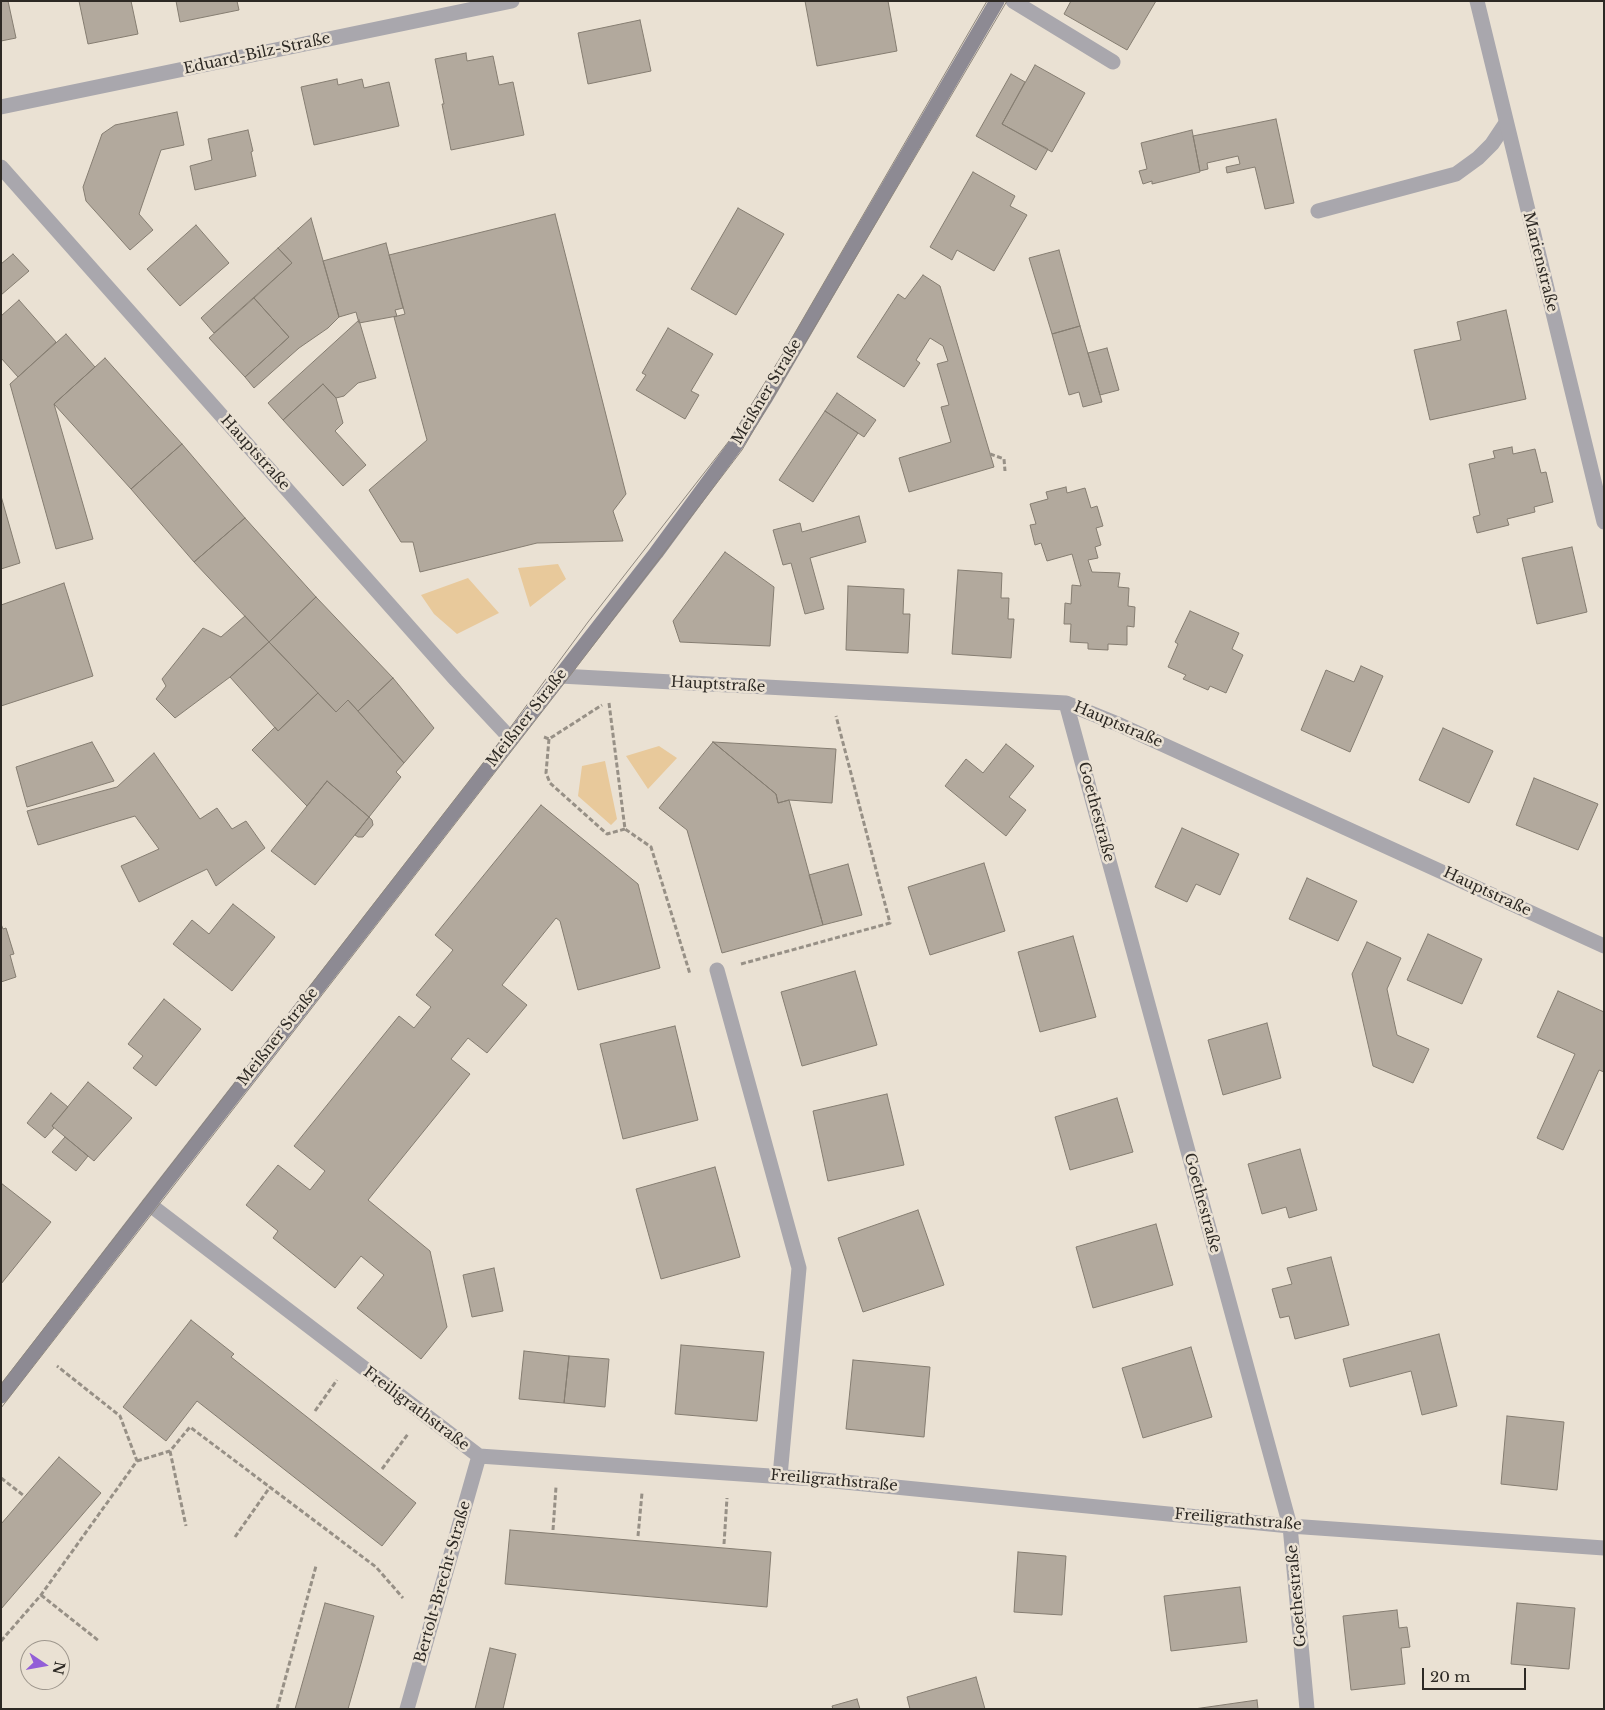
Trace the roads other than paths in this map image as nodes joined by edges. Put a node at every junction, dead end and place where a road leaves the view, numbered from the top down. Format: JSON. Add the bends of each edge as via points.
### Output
{"nodes":[{"id":1,"x":512,"y":1,"type":"edge"},
{"id":2,"x":997,"y":1,"type":"edge"},
{"id":3,"x":1014,"y":1,"type":"edge"},
{"id":4,"x":1477,"y":1,"type":"edge"},
{"id":5,"x":1113,"y":62,"type":"dead end"},
{"id":6,"x":1,"y":107,"type":"edge"},
{"id":7,"x":1506,"y":123,"type":"junction"},
{"id":8,"x":1,"y":167,"type":"edge"},
{"id":9,"x":1318,"y":211,"type":"dead end"},
{"id":10,"x":1604,"y":522,"type":"edge"},
{"id":11,"x":560,"y":676,"type":"junction"},
{"id":12,"x":1066,"y":703,"type":"junction"},
{"id":13,"x":511,"y":739,"type":"junction"},
{"id":14,"x":1604,"y":946,"type":"edge"},
{"id":15,"x":718,"y":970,"type":"road end"},
{"id":16,"x":149,"y":1204,"type":"junction"},
{"id":17,"x":1,"y":1396,"type":"edge"},
{"id":18,"x":478,"y":1456,"type":"junction"},
{"id":19,"x":780,"y":1476,"type":"junction"},
{"id":20,"x":1290,"y":1526,"type":"junction"},
{"id":21,"x":1604,"y":1548,"type":"edge"},
{"id":22,"x":407,"y":1709,"type":"edge"},
{"id":23,"x":1307,"y":1709,"type":"edge"}],
"edges":[{"from":1,"to":6,"type":"street","name":"Eduard-Bilz-Straße"},
{"from":2,"to":11,"type":"main road","name":"Meißner Straße","via":[[737,444]]},
{"from":3,"to":5,"type":"street"},
{"from":4,"to":7,"type":"street","name":"Marienstraße"},
{"from":7,"to":9,"type":"street","via":[[1492,144],[1456,174]]},
{"from":7,"to":10,"type":"street","name":"Marienstraße"},
{"from":8,"to":13,"type":"street","name":"Hauptstraße"},
{"from":11,"to":12,"type":"street","name":"Hauptstraße"},
{"from":11,"to":13,"type":"main road","name":"Meißner Straße"},
{"from":12,"to":14,"type":"street","name":"Hauptstraße"},
{"from":12,"to":20,"type":"street","name":"Goethestraße"},
{"from":13,"to":16,"type":"main road","name":"Meißner Straße"},
{"from":15,"to":19,"type":"street","via":[[799,1268]]},
{"from":16,"to":17,"type":"main road","name":"Meißner Straße"},
{"from":16,"to":18,"type":"street","name":"Freiligrathstraße"},
{"from":18,"to":19,"type":"street","name":"Freiligrathstraße"},
{"from":18,"to":22,"type":"street","name":"Bertolt-Brecht-Straße"},
{"from":19,"to":20,"type":"street","name":"Freiligrathstraße"},
{"from":20,"to":21,"type":"street","name":"Freiligrathstraße"},
{"from":20,"to":23,"type":"street","name":"Goethestraße"}]}
